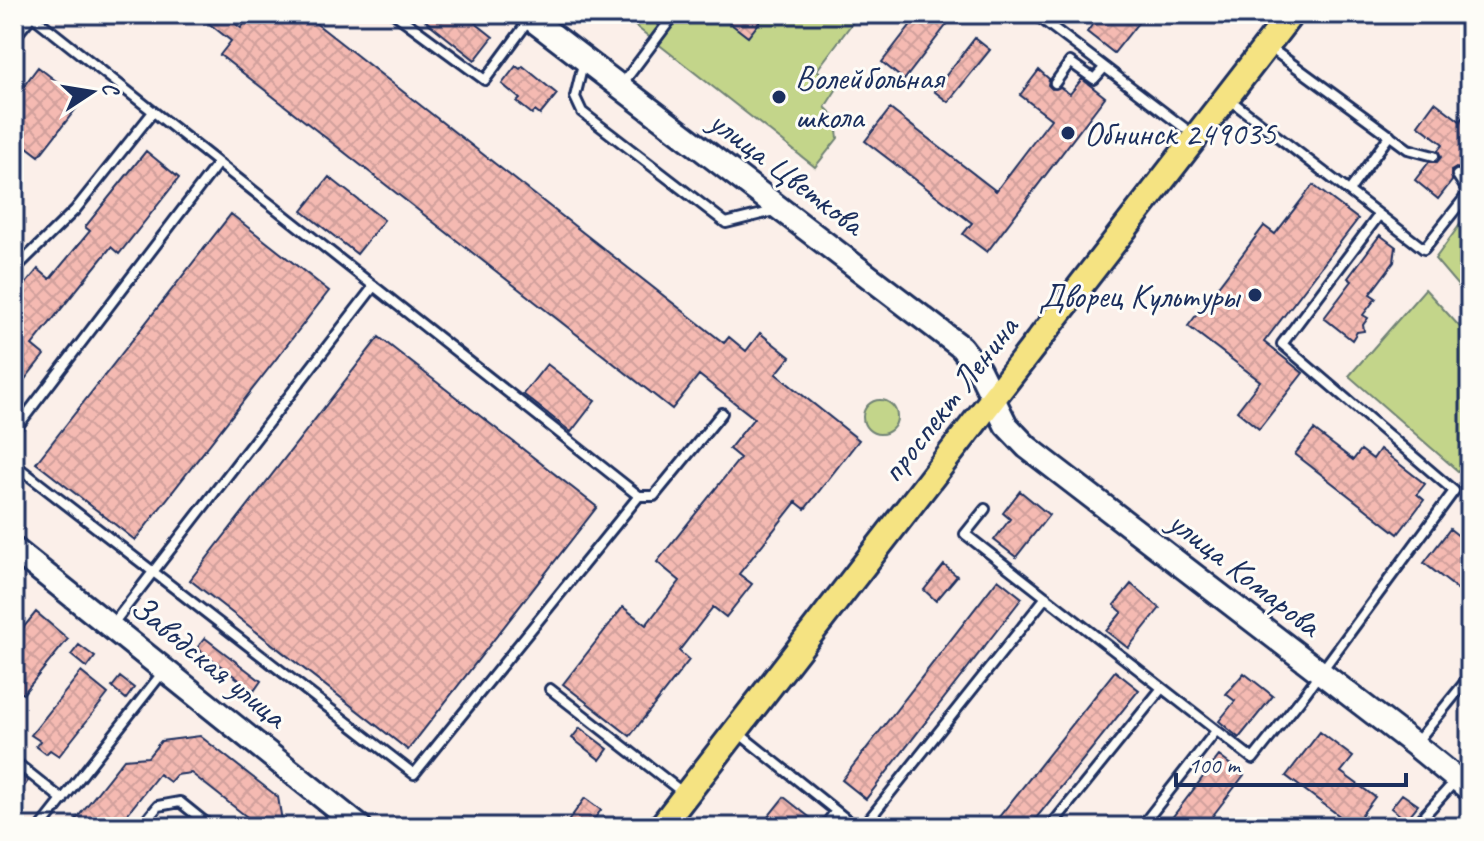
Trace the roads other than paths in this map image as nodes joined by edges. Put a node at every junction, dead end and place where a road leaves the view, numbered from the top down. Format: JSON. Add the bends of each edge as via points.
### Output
{"nodes":[{"id":1,"x":395,"y":14,"type":"edge"},
{"id":2,"x":1035,"y":14,"type":"edge"},
{"id":3,"x":1291,"y":14,"type":"edge"},
{"id":4,"x":31,"y":15,"type":"edge"},
{"id":5,"x":674,"y":15,"type":"edge"},
{"id":6,"x":528,"y":16,"type":"edge"},
{"id":7,"x":14,"y":38,"type":"edge"},
{"id":8,"x":1267,"y":45,"type":"junction"},
{"id":9,"x":584,"y":60,"type":"junction"},
{"id":10,"x":1104,"y":68,"type":"junction"},
{"id":11,"x":1055,"y":83,"type":"dead end"},
{"id":12,"x":619,"y":87,"type":"junction"},
{"id":13,"x":1227,"y":97,"type":"junction"},
{"id":14,"x":153,"y":112,"type":"junction"},
{"id":15,"x":1390,"y":135,"type":"junction"},
{"id":16,"x":1196,"y":137,"type":"junction"},
{"id":17,"x":1434,"y":156,"type":"dead end"},
{"id":18,"x":218,"y":163,"type":"junction"},
{"id":19,"x":1457,"y":175,"type":"dead end"},
{"id":20,"x":1349,"y":191,"type":"junction"},
{"id":21,"x":1469,"y":194,"type":"edge"},
{"id":22,"x":780,"y":209,"type":"junction"},
{"id":23,"x":1379,"y":215,"type":"junction"},
{"id":24,"x":14,"y":270,"type":"edge"},
{"id":25,"x":374,"y":286,"type":"junction"},
{"id":26,"x":994,"y":397,"type":"junction"},
{"id":27,"x":722,"y":413,"type":"dead end"},
{"id":28,"x":14,"y":431,"type":"edge"},
{"id":29,"x":14,"y":464,"type":"edge"},
{"id":30,"x":639,"y":496,"type":"junction"},
{"id":31,"x":985,"y":509,"type":"dead end"},
{"id":32,"x":14,"y":549,"type":"edge"},
{"id":33,"x":153,"y":572,"type":"junction"},
{"id":34,"x":1046,"y":597,"type":"junction"},
{"id":35,"x":112,"y":626,"type":"junction"},
{"id":36,"x":166,"y":668,"type":"junction"},
{"id":37,"x":1320,"y":674,"type":"junction"},
{"id":38,"x":1470,"y":676,"type":"edge"},
{"id":39,"x":1162,"y":688,"type":"junction"},
{"id":40,"x":550,"y":689,"type":"dead end"},
{"id":41,"x":736,"y":731,"type":"junction"},
{"id":42,"x":1216,"y":731,"type":"junction"},
{"id":43,"x":1415,"y":745,"type":"junction"},
{"id":44,"x":14,"y":761,"type":"edge"},
{"id":45,"x":1463,"y":785,"type":"edge"},
{"id":46,"x":686,"y":795,"type":"junction"},
{"id":47,"x":63,"y":800,"type":"junction"},
{"id":48,"x":836,"y":811,"type":"junction"},
{"id":49,"x":41,"y":827,"type":"edge"},
{"id":50,"x":141,"y":827,"type":"edge"},
{"id":51,"x":211,"y":827,"type":"edge"},
{"id":52,"x":360,"y":827,"type":"edge"},
{"id":53,"x":661,"y":827,"type":"edge"},
{"id":54,"x":824,"y":827,"type":"edge"},
{"id":55,"x":856,"y":827,"type":"edge"},
{"id":56,"x":863,"y":827,"type":"edge"},
{"id":57,"x":1050,"y":827,"type":"edge"},
{"id":58,"x":1141,"y":827,"type":"edge"},
{"id":59,"x":1414,"y":827,"type":"edge"}],
"edges":[{"from":1,"to":6,"type":"lane","via":[[485,80]]},
{"from":2,"to":10,"type":"lane"},
{"from":3,"to":8,"type":"main road","name":"проспект Ленина"},
{"from":4,"to":7,"type":"lane"},
{"from":4,"to":14,"type":"lane"},
{"from":5,"to":12,"type":"lane"},
{"from":6,"to":9,"type":"street","name":"улица Цветкова"},
{"from":8,"to":13,"type":"main road","name":"проспект Ленина"},
{"from":8,"to":15,"type":"lane"},
{"from":9,"to":12,"type":"street","name":"улица Цветкова"},
{"from":9,"to":22,"type":"lane","via":[[575,97],[582,112],[726,223]]},
{"from":10,"to":11,"type":"lane","via":[[1094,79],[1070,62]]},
{"from":10,"to":16,"type":"lane"},
{"from":12,"to":22,"type":"street","name":"улица Цветкова"},
{"from":13,"to":16,"type":"main road","name":"проспект Ленина"},
{"from":13,"to":20,"type":"lane"},
{"from":14,"to":18,"type":"lane"},
{"from":14,"to":24,"type":"lane","via":[[75,210]]},
{"from":15,"to":17,"type":"lane","via":[[1408,149]]},
{"from":15,"to":20,"type":"lane"},
{"from":16,"to":26,"type":"main road","name":"проспект Ленина"},
{"from":18,"to":25,"type":"lane"},
{"from":18,"to":28,"type":"lane"},
{"from":19,"to":21,"type":"lane"},
{"from":20,"to":23,"type":"lane"},
{"from":21,"to":23,"type":"lane","via":[[1424,249]]},
{"from":22,"to":26,"type":"street","name":"улица Цветкова","via":[[961,347]]},
{"from":23,"to":37,"type":"lane","via":[[1282,344],[1454,491]]},
{"from":25,"to":30,"type":"lane"},
{"from":25,"to":33,"type":"lane"},
{"from":26,"to":37,"type":"street","name":"улица Комарова","via":[[1006,425],[1027,447]]},
{"from":26,"to":41,"type":"main road","name":"проспект Ленина"},
{"from":27,"to":30,"type":"lane","via":[[654,496]]},
{"from":29,"to":33,"type":"lane"},
{"from":30,"to":33,"type":"lane","via":[[414,774]]},
{"from":31,"to":34,"type":"lane","via":[[965,534]]},
{"from":32,"to":35,"type":"street","name":"Заводская улица"},
{"from":33,"to":35,"type":"lane"},
{"from":34,"to":39,"type":"lane"},
{"from":34,"to":56,"type":"lane"},
{"from":35,"to":36,"type":"street","name":"Заводская улица"},
{"from":36,"to":47,"type":"lane"},
{"from":36,"to":52,"type":"street","name":"Заводская улица"},
{"from":37,"to":42,"type":"lane","via":[[1253,759]]},
{"from":37,"to":43,"type":"street","name":"улица Комарова"},
{"from":38,"to":43,"type":"lane"},
{"from":39,"to":42,"type":"lane"},
{"from":39,"to":57,"type":"lane"},
{"from":40,"to":46,"type":"lane"},
{"from":41,"to":46,"type":"main road","name":"проспект Ленина"},
{"from":41,"to":48,"type":"lane"},
{"from":42,"to":58,"type":"lane"},
{"from":43,"to":45,"type":"street","name":"улица Комарова"},
{"from":44,"to":47,"type":"lane"},
{"from":45,"to":59,"type":"lane"},
{"from":46,"to":53,"type":"main road","name":"проспект Ленина"},
{"from":47,"to":49,"type":"lane"},
{"from":48,"to":54,"type":"lane"},
{"from":48,"to":55,"type":"lane"},
{"from":50,"to":51,"type":"lane","via":[[158,806],[180,802]]}]}
